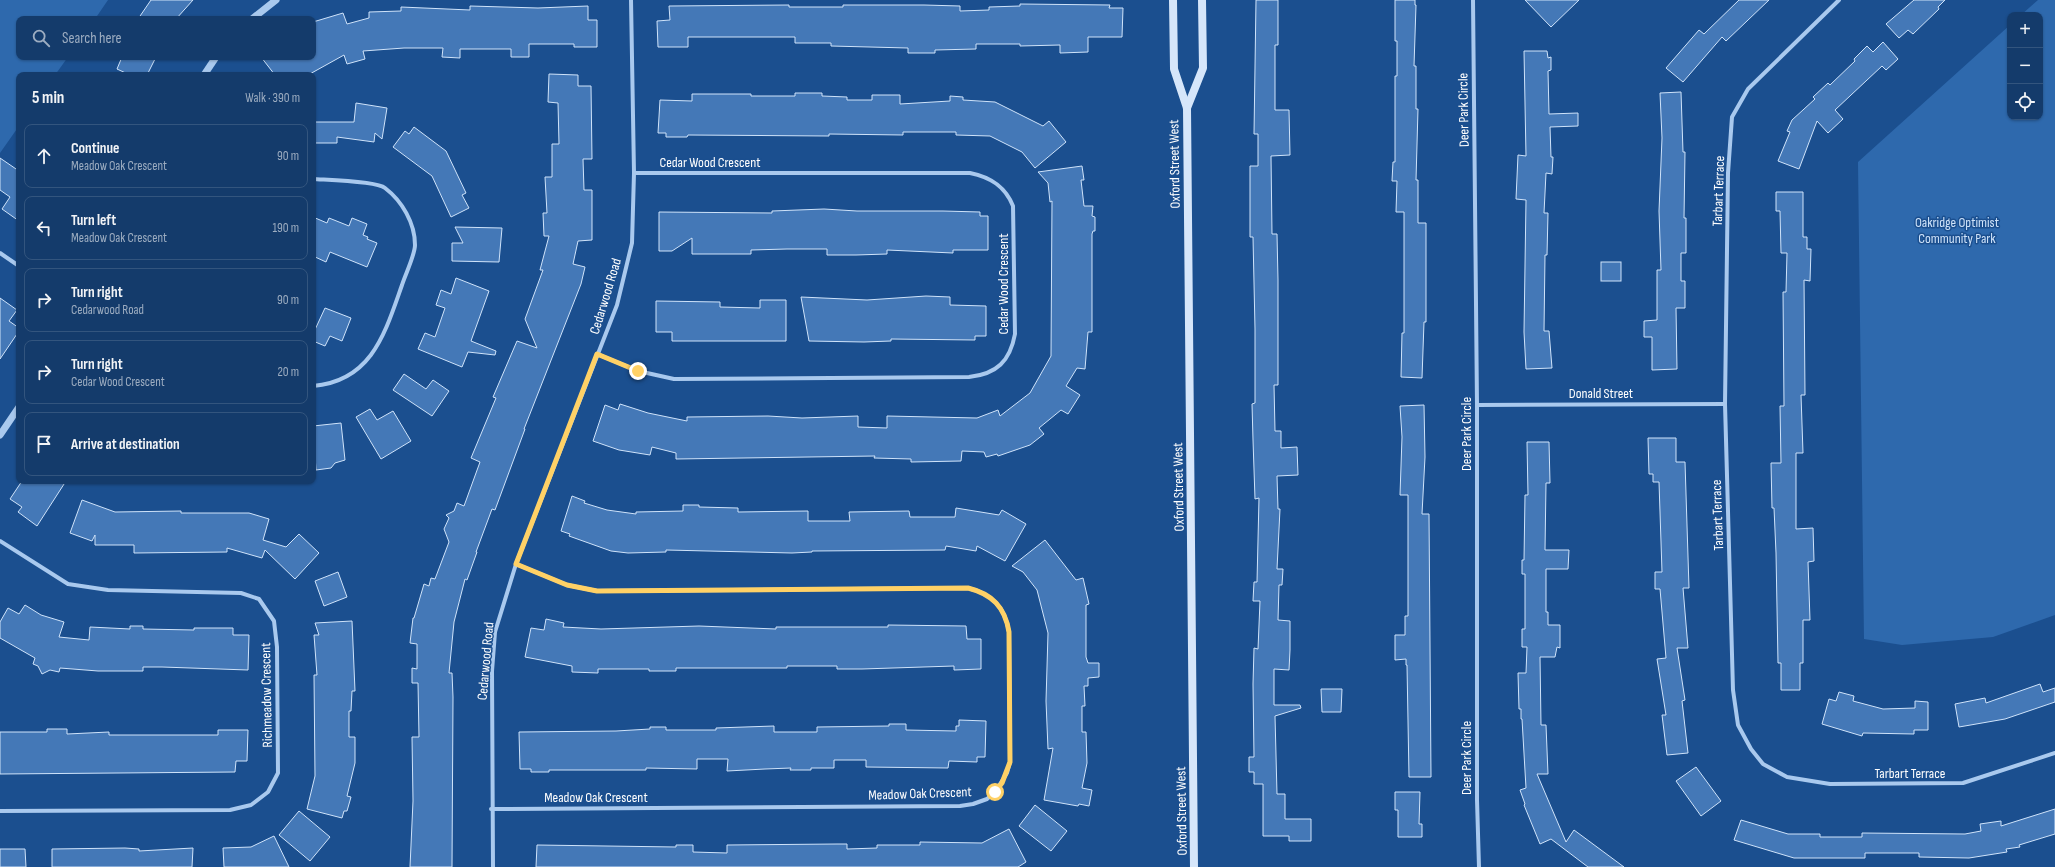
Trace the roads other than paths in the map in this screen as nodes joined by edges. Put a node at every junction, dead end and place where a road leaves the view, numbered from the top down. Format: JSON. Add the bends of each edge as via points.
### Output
{"nodes":[{"id":1,"x":276,"y":0,"type":"edge"},
{"id":2,"x":631,"y":0,"type":"edge"},
{"id":3,"x":1173,"y":0,"type":"edge"},
{"id":4,"x":1202,"y":0,"type":"edge"},
{"id":5,"x":1473,"y":0,"type":"edge"},
{"id":6,"x":1839,"y":0,"type":"edge"},
{"id":7,"x":256,"y":16,"type":"edge"},
{"id":8,"x":214,"y":60,"type":"edge"},
{"id":9,"x":206,"y":72,"type":"edge"},
{"id":10,"x":1187,"y":108,"type":"junction"},
{"id":11,"x":634,"y":173,"type":"junction"},
{"id":12,"x":316,"y":180,"type":"edge"},
{"id":13,"x":0,"y":252,"type":"edge"},
{"id":14,"x":16,"y":264,"type":"edge"},
{"id":15,"x":597,"y":354,"type":"junction"},
{"id":16,"x":316,"y":385,"type":"edge"},
{"id":17,"x":1724,"y":404,"type":"junction"},
{"id":18,"x":1477,"y":405,"type":"junction"},
{"id":19,"x":16,"y":411,"type":"edge"},
{"id":20,"x":0,"y":435,"type":"edge"},
{"id":21,"x":0,"y":541,"type":"edge"},
{"id":22,"x":516,"y":564,"type":"junction"},
{"id":23,"x":2055,"y":753,"type":"edge"},
{"id":24,"x":491,"y":809,"type":"junction"},
{"id":25,"x":0,"y":811,"type":"edge"},
{"id":26,"x":493,"y":867,"type":"edge"},
{"id":27,"x":1194,"y":867,"type":"edge"},
{"id":28,"x":1479,"y":867,"type":"edge"}],
"edges":[{"from":1,"to":7,"type":"street"},
{"from":2,"to":11,"type":"street","name":"Cedarwood Road"},
{"from":3,"to":10,"type":"main road","name":"Oxford Street West","via":[[1174,69]]},
{"from":4,"to":10,"type":"main road","name":"Oxford Street West","via":[[1203,68]]},
{"from":5,"to":18,"type":"street","name":"Deer Park Circle"},
{"from":6,"to":17,"type":"street","name":"Tarbart Terrace","via":[[1748,89],[1732,117],[1728,173]]},
{"from":8,"to":9,"type":"street"},
{"from":10,"to":27,"type":"main road","name":"Oxford Street West"},
{"from":11,"to":15,"type":"street","name":"Cedarwood Road","via":[[632,243],[617,305]]},
{"from":11,"to":15,"type":"street","name":"Cedar Wood Crescent","via":[[970,173],[991,179],[1005,192],[1013,206],[1013,344],[1003,363],[993,371],[982,376],[969,377],[674,379],[638,371]]},
{"from":12,"to":16,"type":"street","via":[[345,180],[384,187],[408,213],[415,246],[385,334],[366,364],[345,379]]},
{"from":13,"to":14,"type":"street"},
{"from":15,"to":22,"type":"street","name":"Cedarwood Road"},
{"from":17,"to":18,"type":"street","name":"Donald Street"},
{"from":17,"to":23,"type":"street","name":"Tarbart Terrace","via":[[1732,690],[1738,726],[1763,764],[1787,777],[1830,784],[1963,783]]},
{"from":18,"to":28,"type":"street","name":"Deer Park Circle"},
{"from":19,"to":20,"type":"street"},
{"from":21,"to":25,"type":"street","name":"Richmeadow Crescent","via":[[68,584],[108,590],[241,593],[259,599],[274,621],[277,647],[278,772],[268,792],[257,801],[230,810]]},
{"from":22,"to":24,"type":"street","name":"Cedarwood Road","via":[[495,632],[492,671]]},
{"from":22,"to":24,"type":"street","name":"Meadow Oak Crescent","via":[[567,585],[597,591],[968,588],[980,591],[997,603],[1007,621],[1009,632],[1010,762],[1002,783],[995,792],[980,802],[960,806]]},
{"from":24,"to":26,"type":"street","name":"Cedarwood Road"}]}
